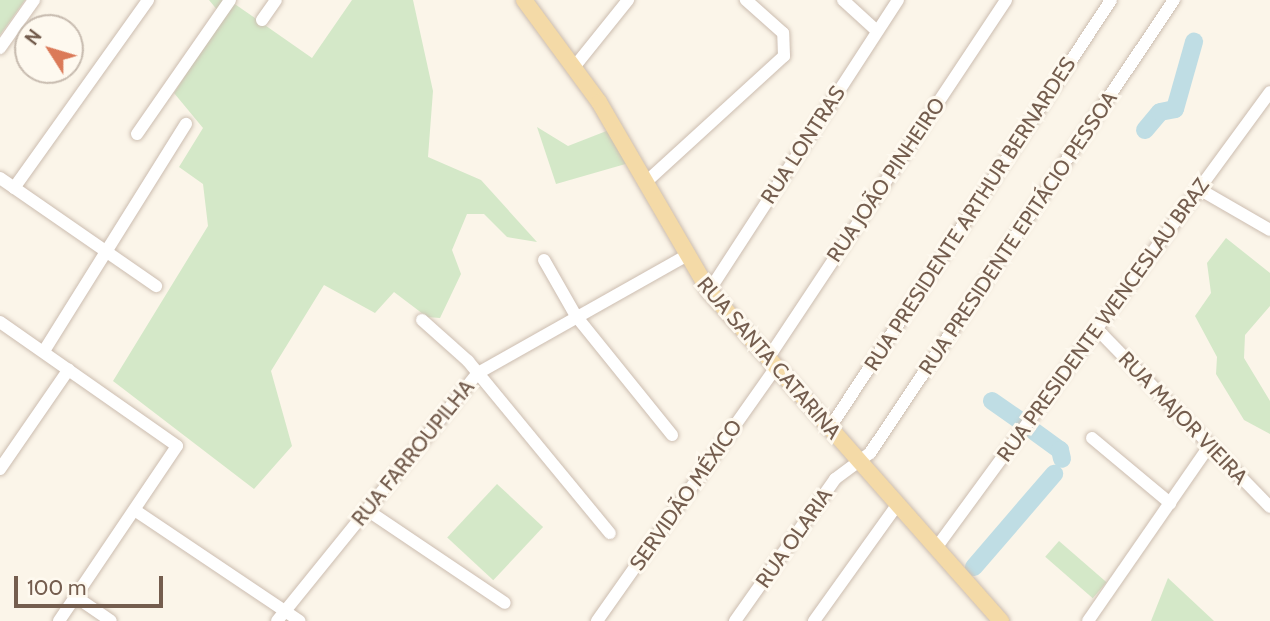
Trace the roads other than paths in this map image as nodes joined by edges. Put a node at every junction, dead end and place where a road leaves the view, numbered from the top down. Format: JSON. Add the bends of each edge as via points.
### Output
{"nodes":[{"id":1,"x":34,"y":0,"type":"edge"},
{"id":2,"x":148,"y":0,"type":"edge"},
{"id":3,"x":230,"y":0,"type":"edge"},
{"id":4,"x":276,"y":0,"type":"edge"},
{"id":5,"x":524,"y":0,"type":"edge"},
{"id":6,"x":628,"y":0,"type":"edge"},
{"id":7,"x":746,"y":0,"type":"edge"},
{"id":8,"x":843,"y":0,"type":"edge"},
{"id":9,"x":898,"y":0,"type":"edge"},
{"id":10,"x":1006,"y":0,"type":"edge"},
{"id":11,"x":1111,"y":0,"type":"edge"},
{"id":12,"x":1174,"y":0,"type":"edge"},
{"id":13,"x":262,"y":20,"type":"dead end"},
{"id":14,"x":877,"y":31,"type":"junction"},
{"id":15,"x":0,"y":48,"type":"edge"},
{"id":16,"x":575,"y":66,"type":"junction"},
{"id":17,"x":1270,"y":92,"type":"edge"},
{"id":18,"x":186,"y":124,"type":"dead end"},
{"id":19,"x":137,"y":134,"type":"dead end"},
{"id":20,"x":0,"y":178,"type":"edge"},
{"id":21,"x":646,"y":182,"type":"junction"},
{"id":22,"x":14,"y":188,"type":"junction"},
{"id":23,"x":1199,"y":189,"type":"junction"},
{"id":24,"x":1270,"y":230,"type":"edge"},
{"id":25,"x":106,"y":251,"type":"junction"},
{"id":26,"x":686,"y":256,"type":"junction"},
{"id":27,"x":544,"y":260,"type":"dead end"},
{"id":28,"x":156,"y":286,"type":"dead end"},
{"id":29,"x":709,"y":291,"type":"junction"},
{"id":30,"x":576,"y":316,"type":"junction"},
{"id":31,"x":422,"y":320,"type":"dead end"},
{"id":32,"x":0,"y":322,"type":"edge"},
{"id":33,"x":1097,"y":329,"type":"junction"},
{"id":34,"x":44,"y":351,"type":"junction"},
{"id":35,"x":771,"y":364,"type":"junction"},
{"id":36,"x":69,"y":369,"type":"junction"},
{"id":37,"x":474,"y":376,"type":"junction"},
{"id":38,"x":829,"y":429,"type":"junction"},
{"id":39,"x":672,"y":435,"type":"dead end"},
{"id":40,"x":1092,"y":438,"type":"dead end"},
{"id":41,"x":1210,"y":445,"type":"junction"},
{"id":42,"x":859,"y":462,"type":"junction"},
{"id":43,"x":0,"y":469,"type":"edge"},
{"id":44,"x":1268,"y":500,"type":"edge"},
{"id":45,"x":1170,"y":503,"type":"junction"},
{"id":46,"x":897,"y":505,"type":"junction"},
{"id":47,"x":366,"y":510,"type":"junction"},
{"id":48,"x":136,"y":511,"type":"junction"},
{"id":49,"x":610,"y":533,"type":"dead end"},
{"id":50,"x":936,"y":548,"type":"junction"},
{"id":51,"x":76,"y":597,"type":"junction"},
{"id":52,"x":505,"y":603,"type":"dead end"},
{"id":53,"x":281,"y":616,"type":"edge"},
{"id":54,"x":60,"y":621,"type":"edge"},
{"id":55,"x":111,"y":621,"type":"edge"},
{"id":56,"x":300,"y":621,"type":"edge"},
{"id":57,"x":597,"y":621,"type":"edge"},
{"id":58,"x":735,"y":621,"type":"edge"},
{"id":59,"x":814,"y":621,"type":"edge"},
{"id":60,"x":1001,"y":621,"type":"edge"},
{"id":61,"x":1088,"y":621,"type":"edge"}],
"edges":[{"from":1,"to":15,"type":"street"},
{"from":2,"to":22,"type":"street"},
{"from":3,"to":19,"type":"street"},
{"from":4,"to":13,"type":"street"},
{"from":5,"to":16,"type":"main road","name":"RUA SANTA CATARINA"},
{"from":6,"to":16,"type":"street"},
{"from":7,"to":21,"type":"street","via":[[788,44],[778,63]]},
{"from":8,"to":14,"type":"street"},
{"from":9,"to":14,"type":"street","name":"RUA LONTRAS"},
{"from":10,"to":35,"type":"street","name":"RUA JOÃO PINHEIRO"},
{"from":11,"to":38,"type":"street","name":"RUA PRESIDENTE ARTHUR BERNARDES"},
{"from":12,"to":42,"type":"street","name":"RUA PRESIDENTE EPITÁCIO PESSOA"},
{"from":14,"to":29,"type":"street","name":"RUA LONTRAS"},
{"from":16,"to":21,"type":"main road","name":"RUA SANTA CATARINA"},
{"from":17,"to":23,"type":"street","name":"RUA PRESIDENTE WENCESLAU BRAZ"},
{"from":18,"to":25,"type":"street"},
{"from":20,"to":22,"type":"street"},
{"from":21,"to":26,"type":"main road","name":"RUA SANTA CATARINA"},
{"from":22,"to":25,"type":"street"},
{"from":23,"to":24,"type":"street"},
{"from":23,"to":33,"type":"street","name":"RUA PRESIDENTE WENCESLAU BRAZ"},
{"from":25,"to":28,"type":"street"},
{"from":25,"to":34,"type":"street"},
{"from":26,"to":29,"type":"main road","name":"RUA SANTA CATARINA"},
{"from":26,"to":30,"type":"street","name":"RUA FARROUPILHA"},
{"from":27,"to":30,"type":"street"},
{"from":29,"to":35,"type":"main road","name":"RUA SANTA CATARINA"},
{"from":30,"to":37,"type":"street","name":"RUA FARROUPILHA"},
{"from":30,"to":39,"type":"street"},
{"from":31,"to":37,"type":"street","via":[[468,361]]},
{"from":32,"to":34,"type":"street"},
{"from":33,"to":41,"type":"street","name":"RUA MAJOR VIEIRA"},
{"from":33,"to":50,"type":"street","name":"RUA PRESIDENTE WENCESLAU BRAZ"},
{"from":34,"to":36,"type":"street"},
{"from":35,"to":38,"type":"main road","name":"RUA SANTA CATARINA"},
{"from":35,"to":57,"type":"street","name":"SERVIDÃO MÉXICO"},
{"from":36,"to":43,"type":"street"},
{"from":36,"to":48,"type":"street","via":[[177,446]]},
{"from":37,"to":47,"type":"street","name":"RUA FARROUPILHA"},
{"from":37,"to":49,"type":"street"},
{"from":38,"to":42,"type":"main road","name":"RUA SANTA CATARINA"},
{"from":40,"to":45,"type":"street"},
{"from":41,"to":44,"type":"street","name":"RUA MAJOR VIEIRA"},
{"from":41,"to":45,"type":"street"},
{"from":42,"to":46,"type":"main road","name":"RUA SANTA CATARINA"},
{"from":42,"to":58,"type":"street","name":"RUA OLARIA","via":[[835,479]]},
{"from":45,"to":61,"type":"street"},
{"from":46,"to":50,"type":"main road","name":"RUA SANTA CATARINA"},
{"from":46,"to":59,"type":"street"},
{"from":47,"to":52,"type":"street"},
{"from":47,"to":53,"type":"street","name":"RUA FARROUPILHA"},
{"from":48,"to":51,"type":"street"},
{"from":48,"to":53,"type":"street"},
{"from":50,"to":60,"type":"main road","name":"RUA SANTA CATARINA"},
{"from":51,"to":54,"type":"street"},
{"from":51,"to":55,"type":"street"},
{"from":53,"to":56,"type":"street"}]}
